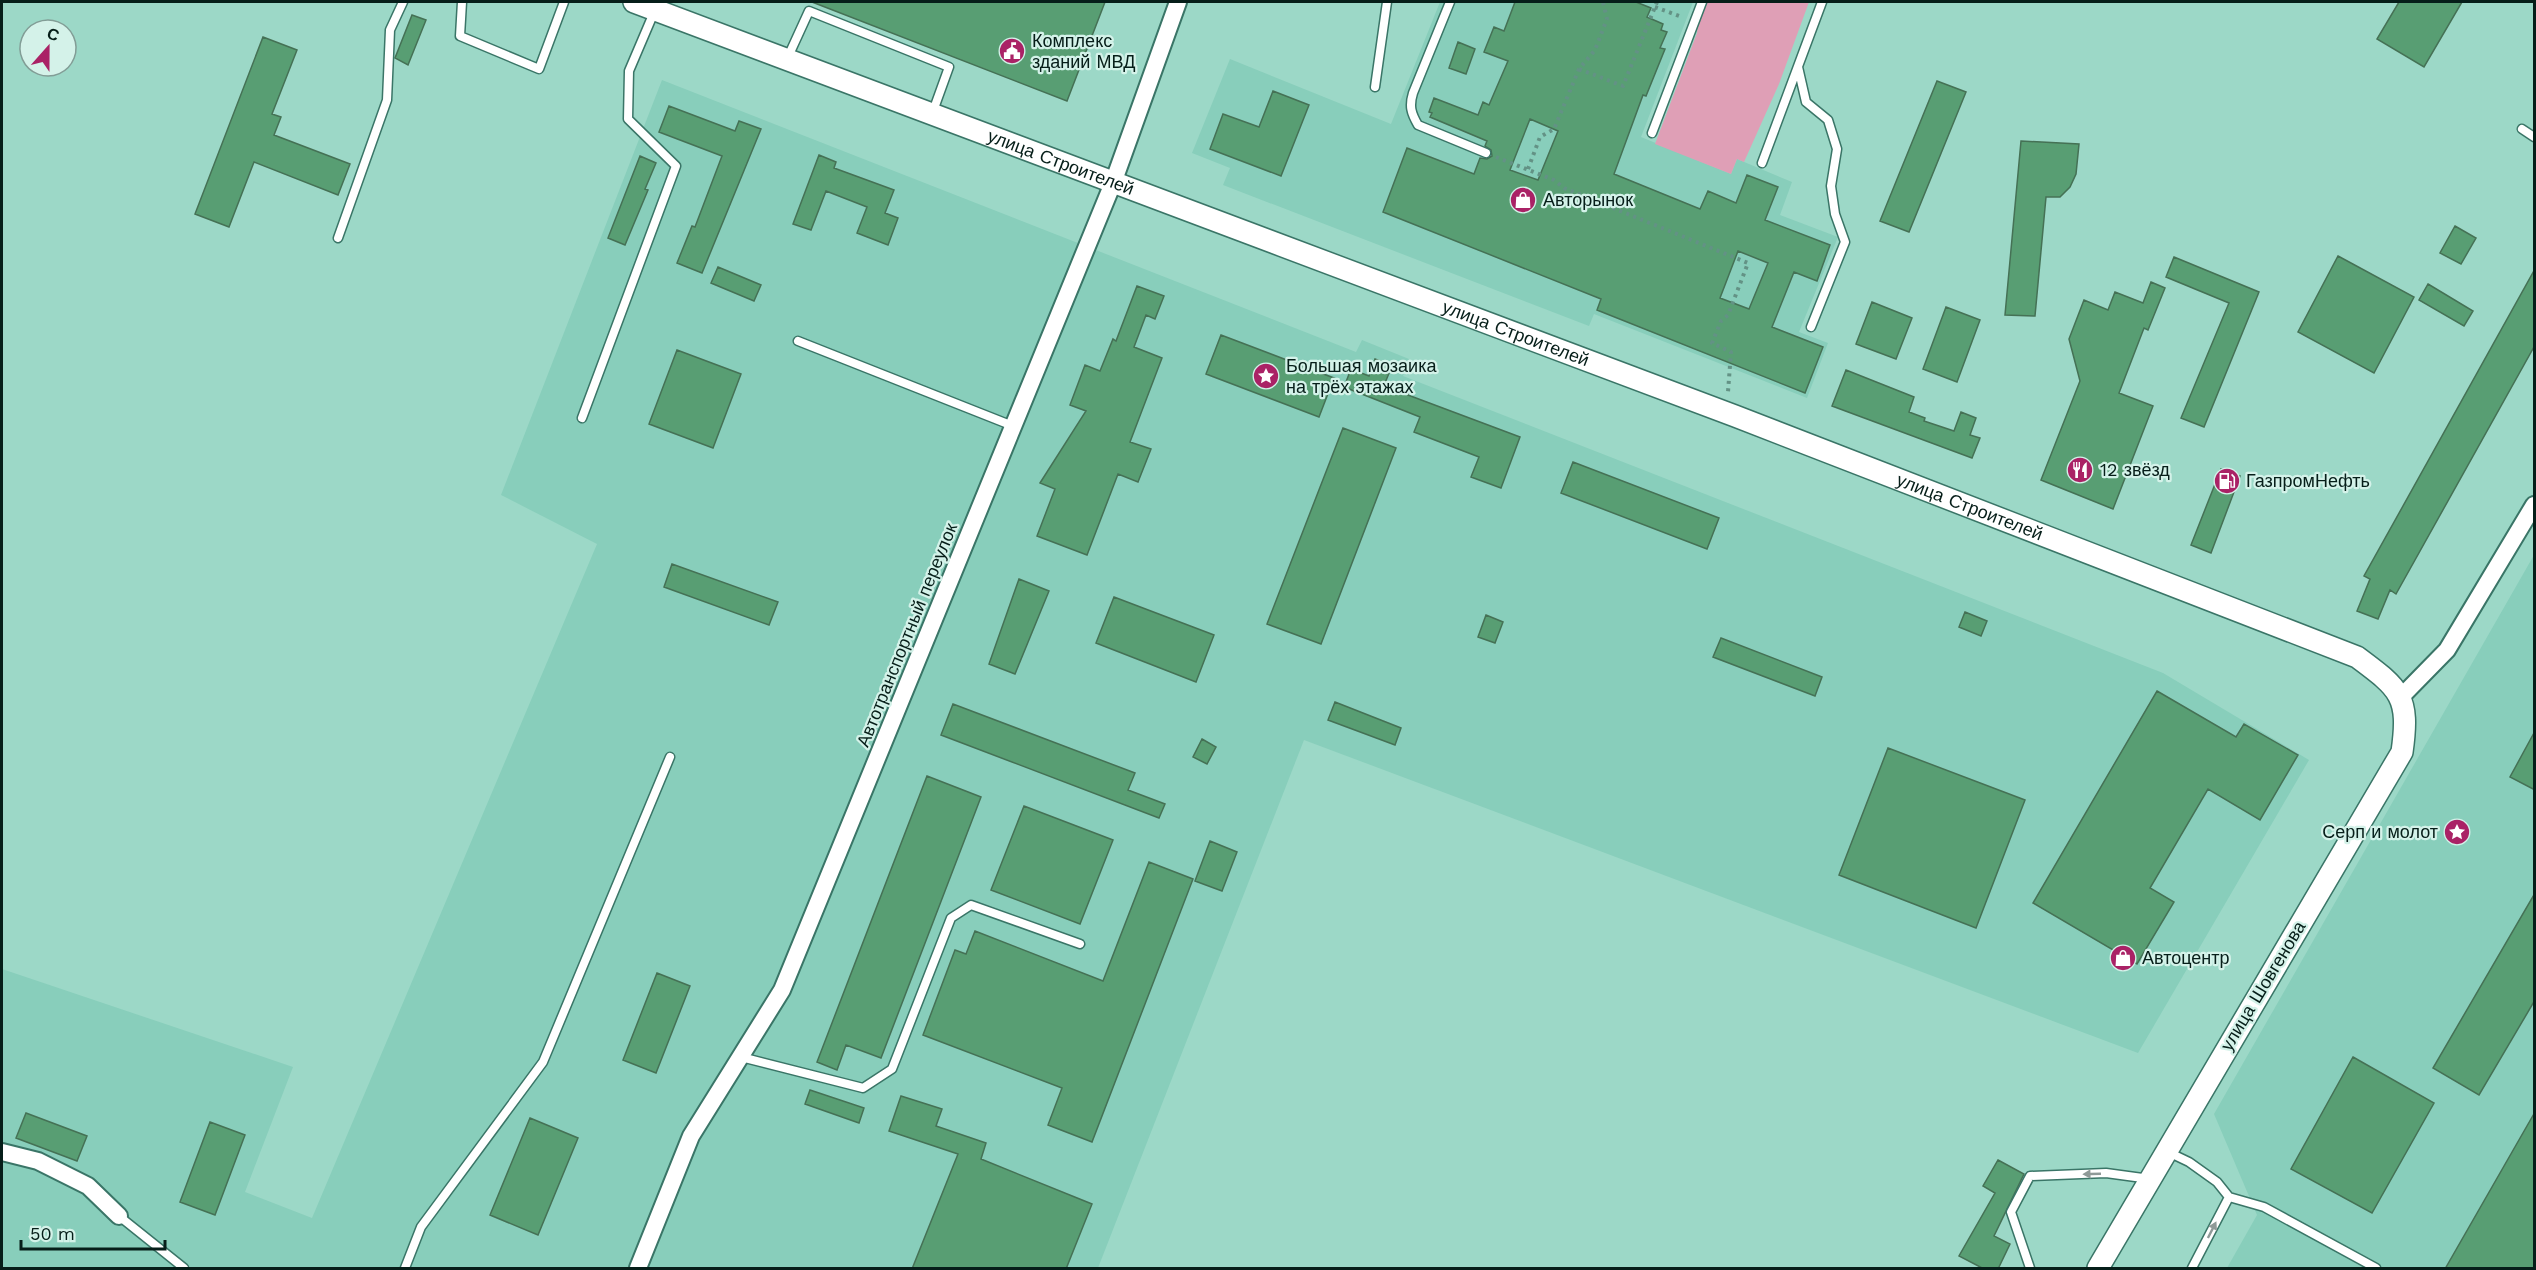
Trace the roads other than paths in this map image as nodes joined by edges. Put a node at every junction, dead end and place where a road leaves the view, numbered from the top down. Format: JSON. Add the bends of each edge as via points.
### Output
{"nodes":[{"id":1,"x":404,"y":2,"type":"edge"},
{"id":2,"x":462,"y":2,"type":"edge"},
{"id":3,"x":564,"y":2,"type":"edge"},
{"id":4,"x":634,"y":2,"type":"edge"},
{"id":5,"x":1178,"y":2,"type":"edge"},
{"id":6,"x":1387,"y":2,"type":"edge"},
{"id":7,"x":1450,"y":2,"type":"edge"},
{"id":8,"x":1702,"y":2,"type":"edge"},
{"id":9,"x":1822,"y":2,"type":"edge"},
{"id":10,"x":655,"y":10,"type":"junction"},
{"id":11,"x":787,"y":60,"type":"junction"},
{"id":12,"x":1798,"y":67,"type":"junction"},
{"id":13,"x":1375,"y":87,"type":"dead end"},
{"id":14,"x":932,"y":114,"type":"junction"},
{"id":15,"x":2522,"y":129,"type":"dead end"},
{"id":16,"x":1652,"y":133,"type":"dead end"},
{"id":17,"x":2535,"y":137,"type":"edge"},
{"id":18,"x":1486,"y":153,"type":"road end"},
{"id":19,"x":1762,"y":163,"type":"dead end"},
{"id":20,"x":1113,"y":183,"type":"junction"},
{"id":21,"x":338,"y":238,"type":"dead end"},
{"id":22,"x":1811,"y":327,"type":"dead end"},
{"id":23,"x":798,"y":341,"type":"dead end"},
{"id":24,"x":582,"y":418,"type":"dead end"},
{"id":25,"x":1013,"y":426,"type":"junction"},
{"id":26,"x":2533,"y":512,"type":"edge"},
{"id":27,"x":2394,"y":689,"type":"junction"},
{"id":28,"x":670,"y":757,"type":"dead end"},
{"id":29,"x":1080,"y":944,"type":"dead end"},
{"id":30,"x":741,"y":1057,"type":"junction"},
{"id":31,"x":2165,"y":1151,"type":"junction"},
{"id":32,"x":2,"y":1152,"type":"edge"},
{"id":33,"x":2150,"y":1179,"type":"junction"},
{"id":34,"x":2229,"y":1197,"type":"junction"},
{"id":35,"x":119,"y":1216,"type":"joint"},
{"id":36,"x":184,"y":1269,"type":"edge"},
{"id":37,"x":405,"y":1269,"type":"edge"},
{"id":38,"x":638,"y":1269,"type":"edge"},
{"id":39,"x":2030,"y":1269,"type":"edge"},
{"id":40,"x":2098,"y":1269,"type":"edge"},
{"id":41,"x":2192,"y":1269,"type":"edge"},
{"id":42,"x":2376,"y":1269,"type":"edge"}],
"edges":[{"from":1,"to":21,"type":"lane","via":[[390,30],[387,100]]},
{"from":2,"to":3,"type":"lane","via":[[460,36],[539,69]]},
{"from":4,"to":10,"type":"street","name":"улица Строителей"},
{"from":5,"to":20,"type":"street","name":"Автотранспортный переулок"},
{"from":6,"to":13,"type":"lane"},
{"from":7,"to":18,"type":"lane","via":[[1413,93],[1412,115],[1418,125]]},
{"from":8,"to":16,"type":"lane"},
{"from":9,"to":12,"type":"lane"},
{"from":10,"to":11,"type":"street","name":"улица Строителей"},
{"from":10,"to":24,"type":"lane","via":[[629,71],[628,119],[676,166]]},
{"from":11,"to":14,"type":"street","name":"улица Строителей"},
{"from":11,"to":14,"type":"lane","via":[[809,11],[950,67]]},
{"from":12,"to":19,"type":"lane"},
{"from":12,"to":22,"type":"lane","via":[[1806,102],[1827,120],[1837,149],[1831,186],[1845,242]]},
{"from":14,"to":20,"type":"street","name":"улица Строителей"},
{"from":15,"to":17,"type":"lane"},
{"from":20,"to":25,"type":"street","name":"Автотранспортный переулок"},
{"from":20,"to":27,"type":"street","name":"улица Строителей","via":[[1735,416],[2357,657]]},
{"from":23,"to":25,"type":"lane"},
{"from":25,"to":30,"type":"street","name":"Автотранспортный переулок","via":[[782,990]]},
{"from":26,"to":27,"type":"street","via":[[2447,650]]},
{"from":27,"to":31,"type":"street","name":"улица Шовгенова","via":[[2407,720],[2402,752]]},
{"from":28,"to":37,"type":"lane","via":[[543,1062],[421,1227]]},
{"from":29,"to":30,"type":"lane","via":[[971,905],[951,918],[892,1069],[863,1088]]},
{"from":30,"to":38,"type":"street","name":"Автотранспортный переулок","via":[[691,1136]]},
{"from":31,"to":33,"type":"street","name":"улица Шовгенова"},
{"from":31,"to":34,"type":"lane","via":[[2208,1175]]},
{"from":32,"to":35,"type":"street","via":[[38,1161],[88,1186]]},
{"from":33,"to":39,"type":"lane","one_way":true,"via":[[2106,1173],[2030,1176],[2012,1212]]},
{"from":33,"to":40,"type":"street","name":"улица Шовгенова"},
{"from":41,"to":34,"type":"lane","one_way":true},
{"from":34,"to":42,"type":"lane","via":[[2264,1207]]},
{"from":35,"to":36,"type":"lane"}]}
